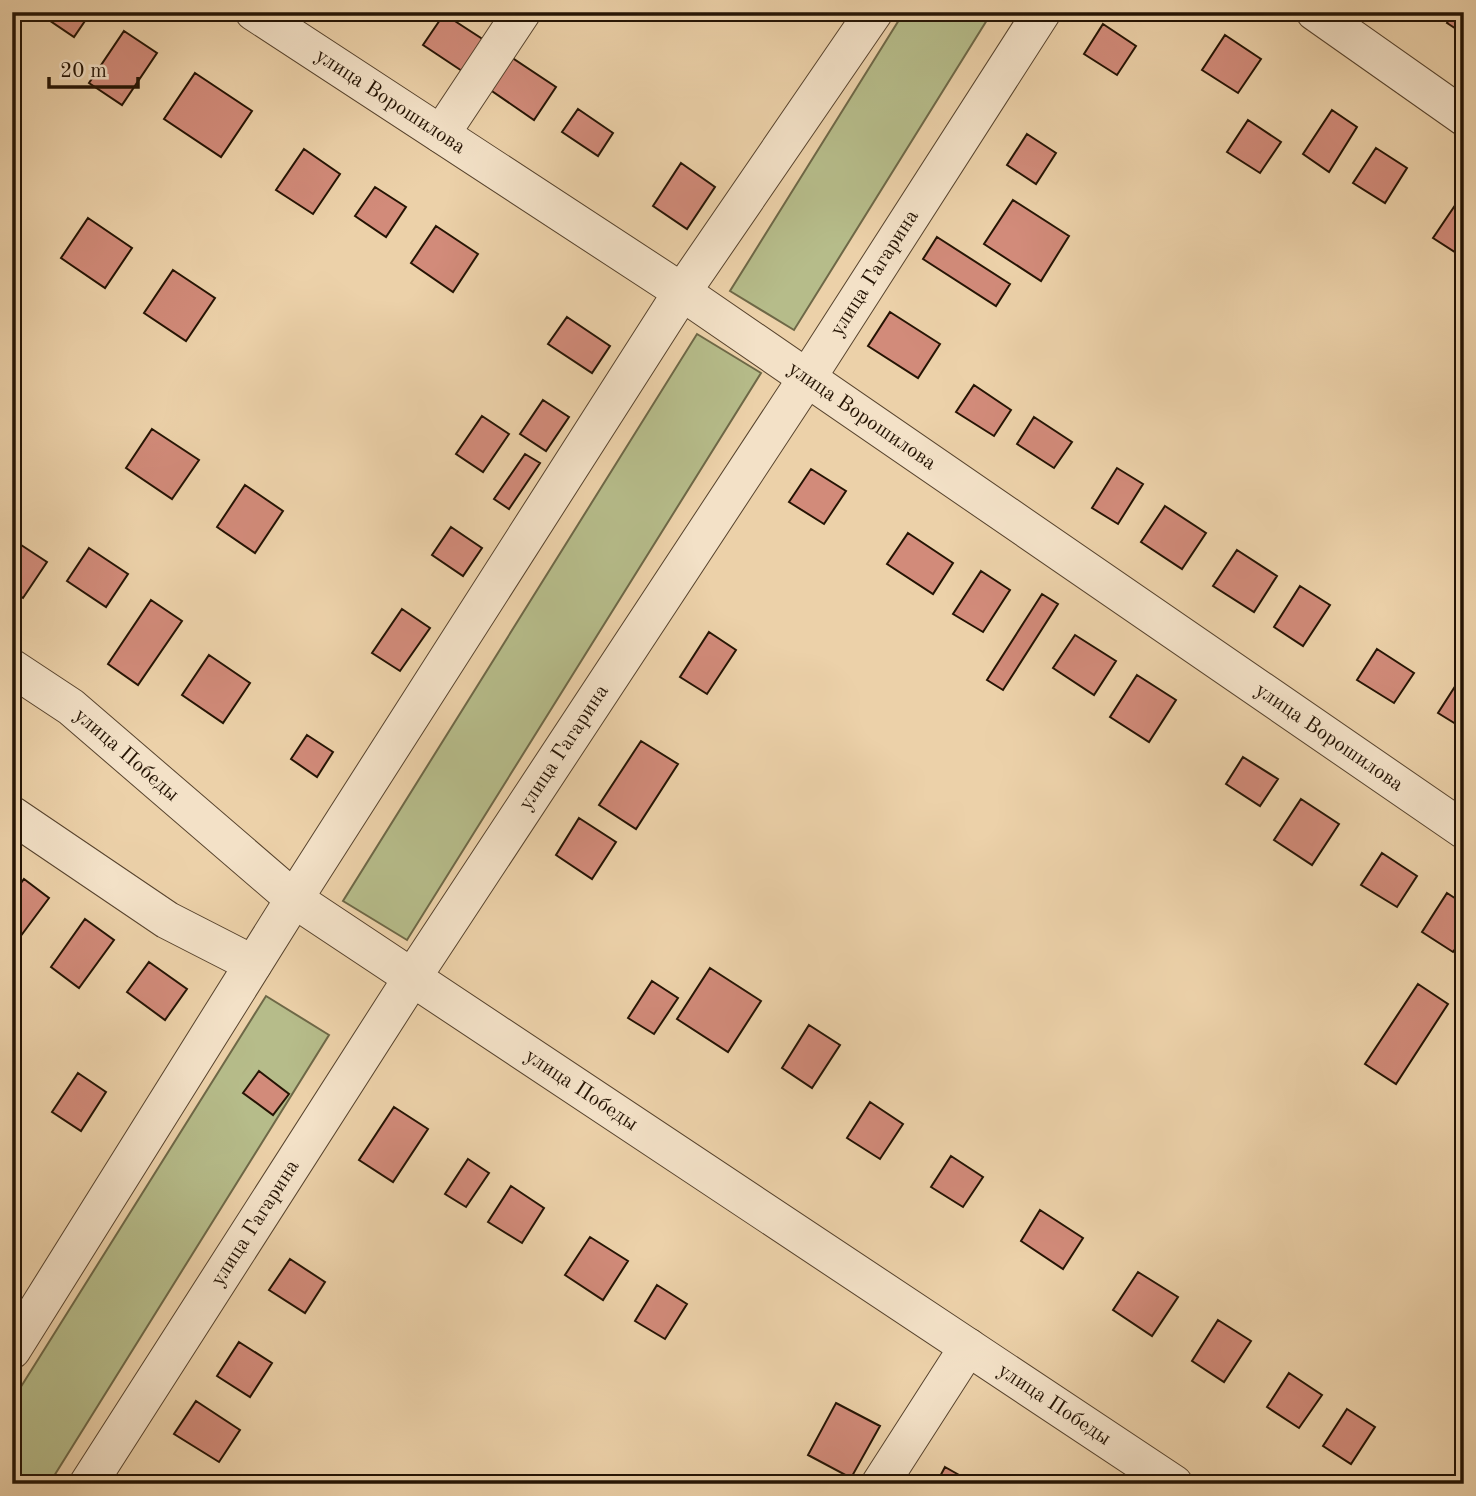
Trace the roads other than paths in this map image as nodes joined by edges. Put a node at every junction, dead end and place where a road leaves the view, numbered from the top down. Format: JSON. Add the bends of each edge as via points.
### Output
{"nodes":[{"id":1,"x":254,"y":12,"type":"edge"},
{"id":2,"x":522,"y":12,"type":"edge"},
{"id":3,"x":874,"y":12,"type":"edge"},
{"id":4,"x":1042,"y":12,"type":"edge"},
{"id":5,"x":1315,"y":12,"type":"edge"},
{"id":6,"x":1464,"y":117,"type":"edge"},
{"id":7,"x":441,"y":134,"type":"junction"},
{"id":8,"x":682,"y":292,"type":"junction"},
{"id":9,"x":807,"y":378,"type":"junction"},
{"id":10,"x":12,"y":668,"type":"edge"},
{"id":11,"x":12,"y":815,"type":"edge"},
{"id":12,"x":1464,"y":830,"type":"edge"},
{"id":13,"x":294,"y":899,"type":"junction"},
{"id":14,"x":253,"y":964,"type":"junction"},
{"id":15,"x":412,"y":978,"type":"junction"},
{"id":16,"x":968,"y":1347,"type":"junction"},
{"id":17,"x":12,"y":1350,"type":"edge"},
{"id":18,"x":88,"y":1484,"type":"edge"},
{"id":19,"x":880,"y":1484,"type":"edge"},
{"id":20,"x":1174,"y":1484,"type":"edge"}],
"edges":[{"from":1,"to":7,"type":"street","name":"улица Ворошилова"},
{"from":2,"to":7,"type":"street"},
{"from":3,"to":8,"type":"street"},
{"from":4,"to":9,"type":"street","name":"улица Гагарина"},
{"from":5,"to":6,"type":"street"},
{"from":7,"to":8,"type":"street","name":"улица Ворошилова"},
{"from":8,"to":9,"type":"street","name":"улица Ворошилова"},
{"from":8,"to":13,"type":"street"},
{"from":9,"to":12,"type":"street","name":"улица Ворошилова"},
{"from":9,"to":15,"type":"street","name":"улица Гагарина"},
{"from":10,"to":13,"type":"street","name":"улица Победы","via":[[71,707]]},
{"from":11,"to":14,"type":"street","via":[[167,920]]},
{"from":13,"to":14,"type":"street"},
{"from":13,"to":15,"type":"street","name":"улица Победы"},
{"from":14,"to":17,"type":"street"},
{"from":15,"to":16,"type":"street","name":"улица Победы"},
{"from":15,"to":18,"type":"street","name":"улица Гагарина"},
{"from":16,"to":19,"type":"street"},
{"from":16,"to":20,"type":"street","name":"улица Победы"}]}
